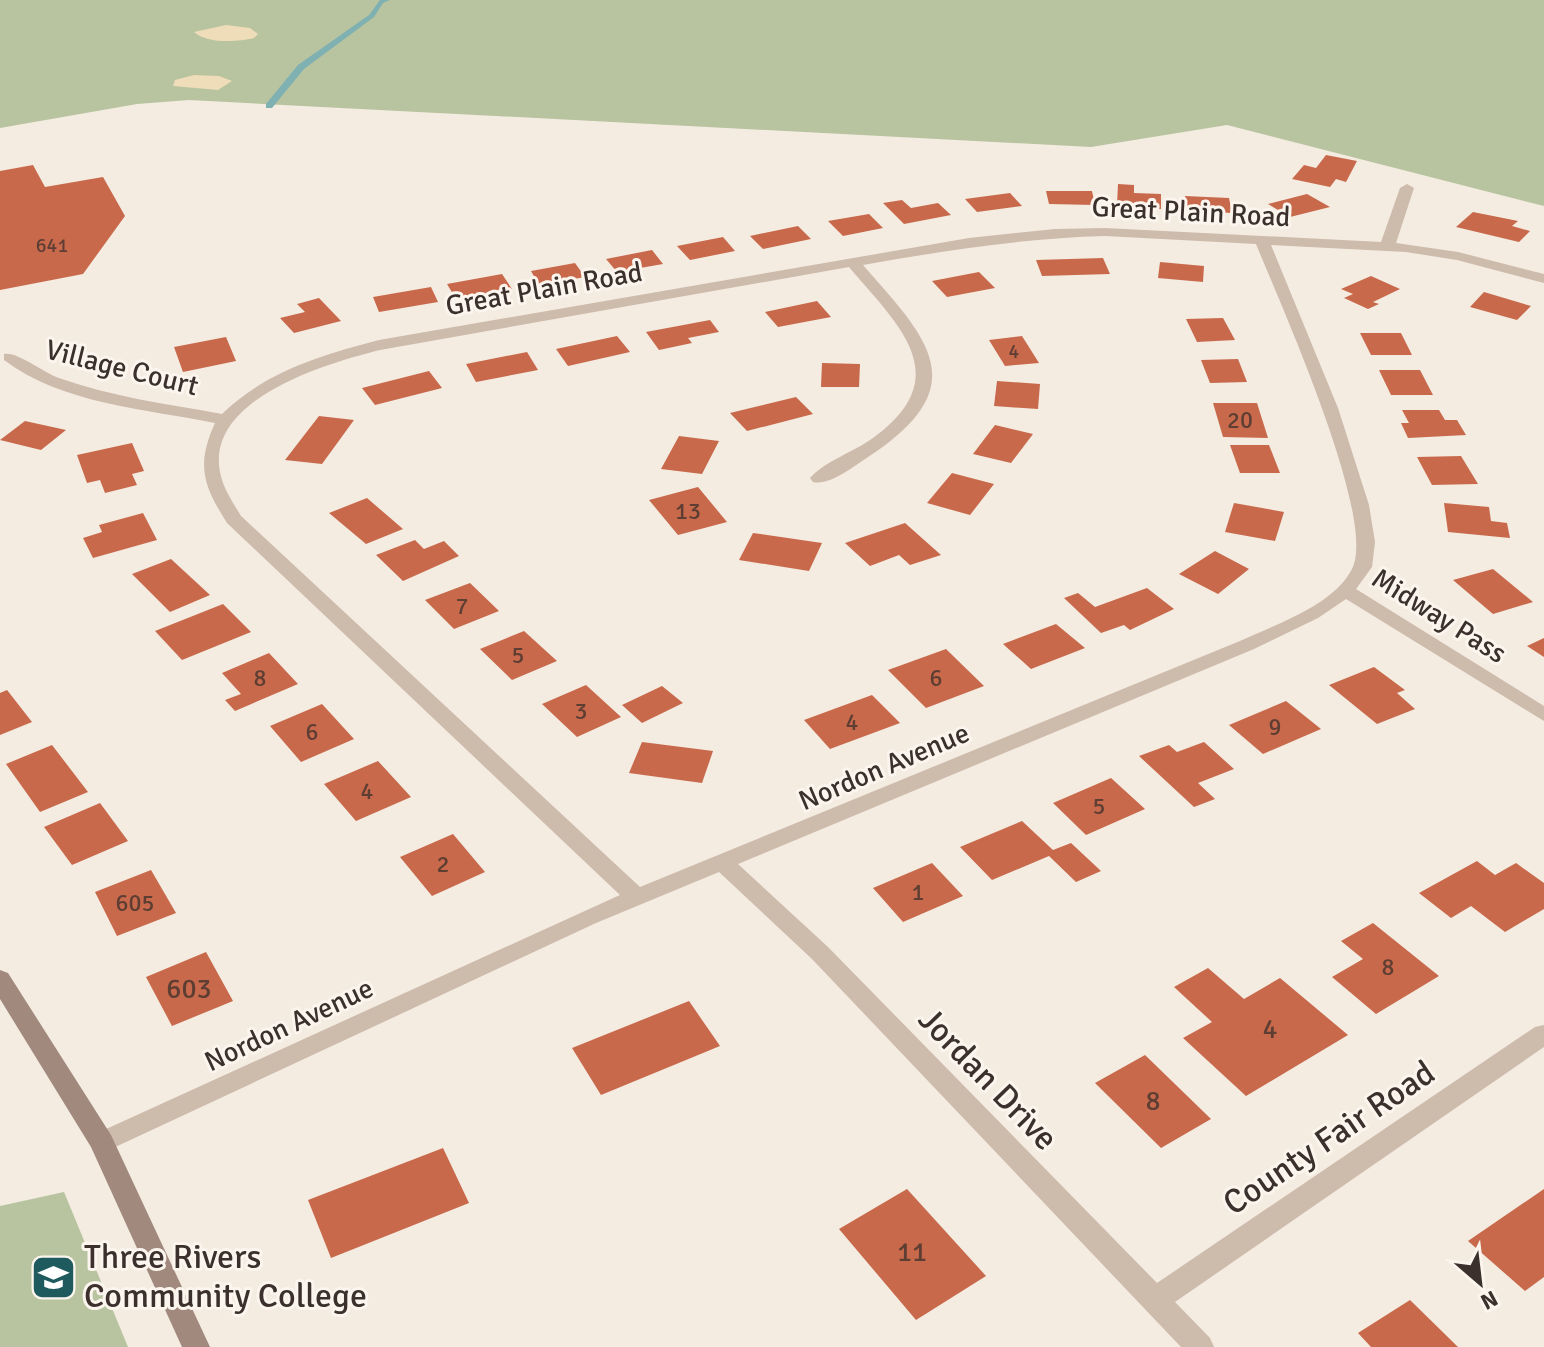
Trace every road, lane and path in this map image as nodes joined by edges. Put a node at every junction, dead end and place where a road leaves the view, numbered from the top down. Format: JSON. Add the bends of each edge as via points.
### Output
{"nodes":[{"id":1,"x":1407,"y":188,"type":"dead end"},
{"id":2,"x":1262,"y":242,"type":"junction"},
{"id":3,"x":1387,"y":247,"type":"junction"},
{"id":4,"x":852,"y":262,"type":"junction"},
{"id":5,"x":1544,"y":279,"type":"edge"},
{"id":6,"x":10,"y":357,"type":"dead end"},
{"id":7,"x":225,"y":420,"type":"junction"},
{"id":8,"x":819,"y":478,"type":"dead end"},
{"id":9,"x":1344,"y":589,"type":"junction"},
{"id":10,"x":1544,"y":715,"type":"edge"},
{"id":11,"x":722,"y":862,"type":"junction"},
{"id":12,"x":637,"y":897,"type":"junction"},
{"id":13,"x":0,"y":979,"type":"edge"},
{"id":14,"x":1544,"y":1034,"type":"edge"},
{"id":15,"x":102,"y":1142,"type":"junction"},
{"id":16,"x":1155,"y":1300,"type":"junction"},
{"id":17,"x":196,"y":1347,"type":"edge"},
{"id":18,"x":1200,"y":1347,"type":"edge"}],
"edges":[{"from":1,"to":3,"type":"street"},
{"from":2,"to":3,"type":"street","name":"Great Plain Road"},
{"from":2,"to":4,"type":"street","name":"Great Plain Road","via":[[1059,232]]},
{"from":2,"to":9,"type":"street","name":"Nordon Avenue","via":[[1340,439],[1362,510],[1367,557]]},
{"from":3,"to":5,"type":"street","name":"Great Plain Road","via":[[1439,252]]},
{"from":4,"to":7,"type":"street","name":"Great Plain Road","via":[[364,349],[279,378]]},
{"from":4,"to":8,"type":"street","via":[[916,338],[925,381],[918,402],[894,429]]},
{"from":6,"to":7,"type":"street","name":"Village Court","via":[[55,382]]},
{"from":7,"to":12,"type":"street","name":"Great Plain Road","via":[[212,447],[212,466],[220,497],[236,522]]},
{"from":9,"to":10,"type":"street","name":"Midway Pass"},
{"from":9,"to":11,"type":"street","name":"Nordon Avenue","via":[[1247,645]]},
{"from":11,"to":12,"type":"street","name":"Nordon Avenue"},
{"from":11,"to":16,"type":"street","name":"Jordan Drive","via":[[820,953]]},
{"from":12,"to":15,"type":"street","name":"Nordon Avenue"},
{"from":13,"to":15,"type":"main road"},
{"from":14,"to":16,"type":"street","name":"County Fair Road"},
{"from":15,"to":17,"type":"main road"},
{"from":16,"to":18,"type":"street","name":"Jordan Drive"}]}
